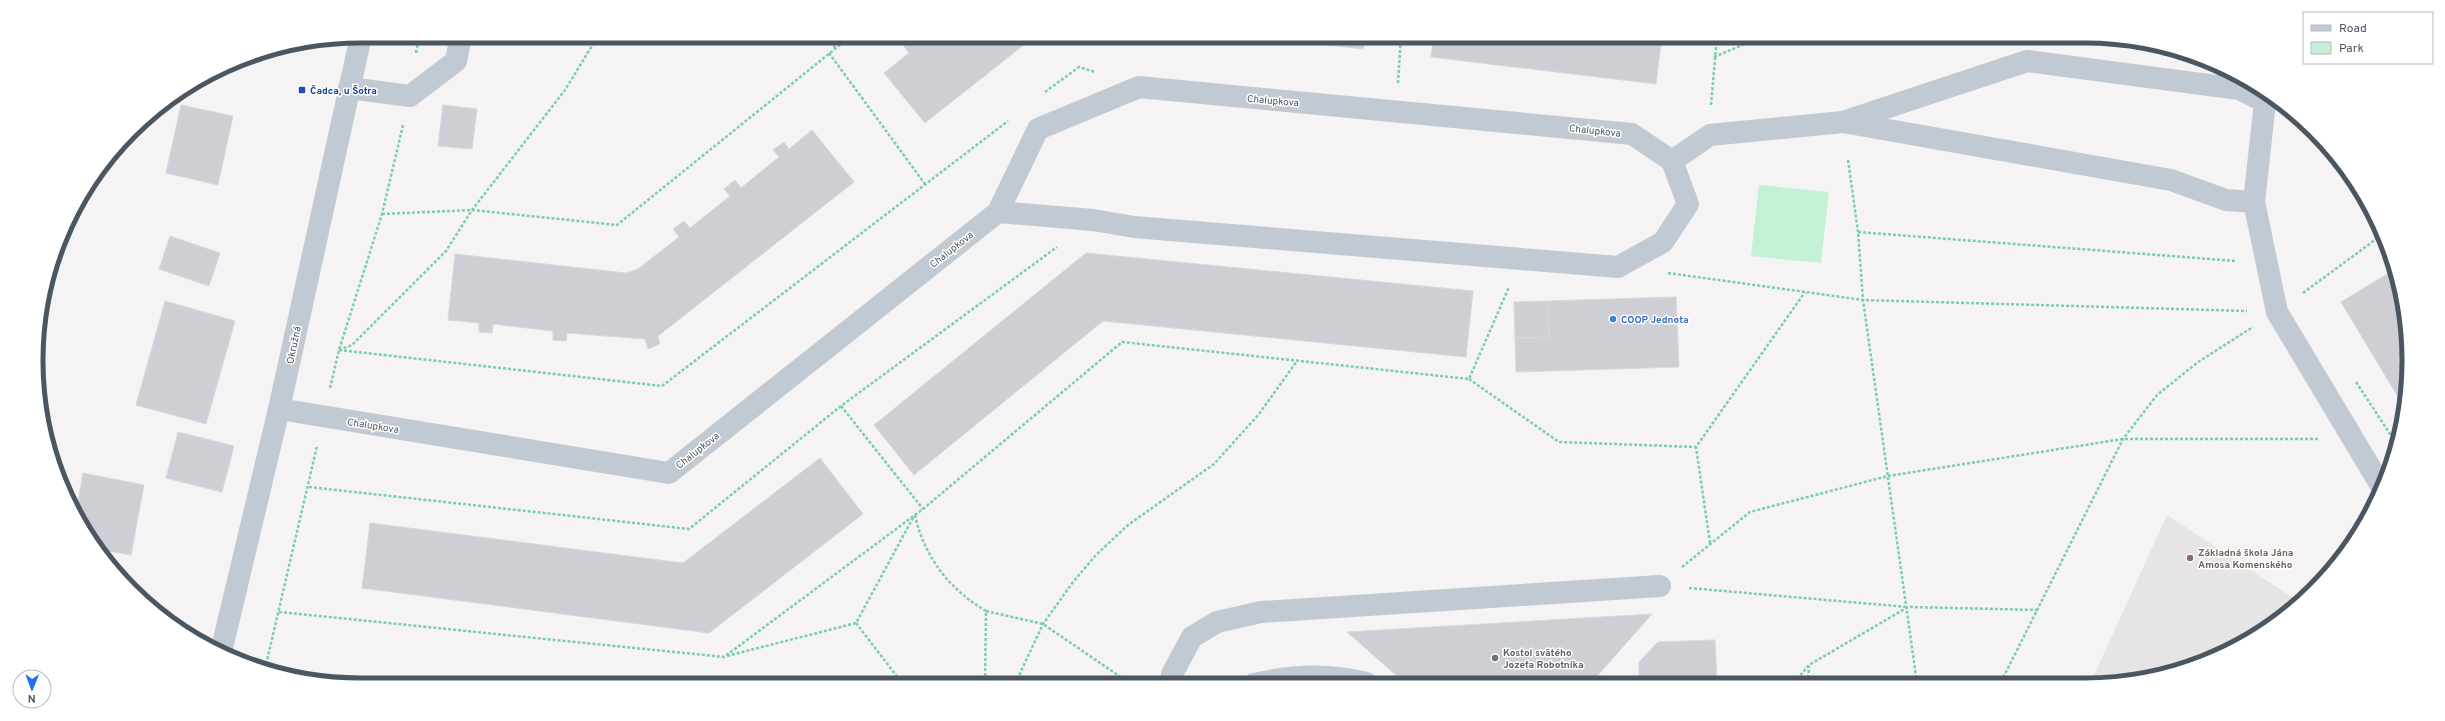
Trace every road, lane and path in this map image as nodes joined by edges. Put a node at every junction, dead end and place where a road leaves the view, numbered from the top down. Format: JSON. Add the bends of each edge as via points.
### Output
{"nodes":[{"id":1,"x":359,"y":43,"type":"edge"},
{"id":2,"x":418,"y":43,"type":"edge"},
{"id":3,"x":460,"y":43,"type":"edge"},
{"id":4,"x":594,"y":43,"type":"edge"},
{"id":5,"x":833,"y":43,"type":"edge"},
{"id":6,"x":842,"y":43,"type":"edge"},
{"id":7,"x":1401,"y":43,"type":"edge"},
{"id":8,"x":1716,"y":43,"type":"edge"},
{"id":9,"x":1747,"y":43,"type":"edge"},
{"id":10,"x":835,"y":48,"type":"junction"},
{"id":11,"x":829,"y":53,"type":"junction"},
{"id":12,"x":1714,"y":57,"type":"junction"},
{"id":13,"x":1139,"y":87,"type":"junction"},
{"id":14,"x":349,"y":88,"type":"junction"},
{"id":15,"x":1042,"y":95,"type":"dead end"},
{"id":16,"x":410,"y":96,"type":"junction"},
{"id":17,"x":1396,"y":111,"type":"junction"},
{"id":18,"x":1011,"y":119,"type":"dead end"},
{"id":19,"x":1843,"y":122,"type":"junction"},
{"id":20,"x":1710,"y":134,"type":"junction"},
{"id":21,"x":1672,"y":160,"type":"junction"},
{"id":22,"x":1848,"y":160,"type":"dead end"},
{"id":23,"x":925,"y":184,"type":"junction"},
{"id":24,"x":2254,"y":202,"type":"junction"},
{"id":25,"x":472,"y":210,"type":"junction"},
{"id":26,"x":998,"y":212,"type":"junction"},
{"id":27,"x":382,"y":214,"type":"junction"},
{"id":28,"x":1858,"y":232,"type":"junction"},
{"id":29,"x":2378,"y":238,"type":"edge"},
{"id":30,"x":1521,"y":259,"type":"junction"},
{"id":31,"x":2240,"y":263,"type":"dead end"},
{"id":32,"x":1664,"y":273,"type":"dead end"},
{"id":33,"x":1804,"y":292,"type":"junction"},
{"id":34,"x":1863,"y":300,"type":"junction"},
{"id":35,"x":2277,"y":312,"type":"junction"},
{"id":36,"x":339,"y":350,"type":"junction"},
{"id":37,"x":1297,"y":361,"type":"junction"},
{"id":38,"x":1469,"y":379,"type":"junction"},
{"id":39,"x":840,"y":406,"type":"dead end"},
{"id":40,"x":279,"y":409,"type":"junction"},
{"id":41,"x":323,"y":417,"type":"junction"},
{"id":42,"x":2123,"y":439,"type":"junction"},
{"id":43,"x":2321,"y":439,"type":"dead end"},
{"id":44,"x":1696,"y":447,"type":"junction"},
{"id":45,"x":1888,"y":476,"type":"junction"},
{"id":46,"x":2378,"y":481,"type":"edge"},
{"id":47,"x":922,"y":508,"type":"junction"},
{"id":48,"x":914,"y":515,"type":"junction"},
{"id":49,"x":1710,"y":543,"type":"junction"},
{"id":50,"x":1660,"y":586,"type":"junction"},
{"id":51,"x":1908,"y":607,"type":"junction"},
{"id":52,"x":2039,"y":610,"type":"junction"},
{"id":53,"x":279,"y":612,"type":"junction"},
{"id":54,"x":986,"y":612,"type":"junction"},
{"id":55,"x":856,"y":622,"type":"junction"},
{"id":56,"x":1043,"y":624,"type":"junction"},
{"id":57,"x":222,"y":646,"type":"edge"},
{"id":58,"x":724,"y":657,"type":"junction"},
{"id":59,"x":266,"y":664,"type":"edge"},
{"id":60,"x":1809,"y":665,"type":"junction"},
{"id":61,"x":898,"y":678,"type":"edge"},
{"id":62,"x":985,"y":678,"type":"edge"},
{"id":63,"x":1018,"y":678,"type":"edge"},
{"id":64,"x":1122,"y":678,"type":"edge"},
{"id":65,"x":1172,"y":678,"type":"edge"},
{"id":66,"x":1290,"y":678,"type":"edge"},
{"id":67,"x":1348,"y":678,"type":"edge"},
{"id":68,"x":1798,"y":678,"type":"edge"},
{"id":69,"x":1808,"y":678,"type":"edge"},
{"id":70,"x":1917,"y":678,"type":"edge"},
{"id":71,"x":2003,"y":678,"type":"edge"}],
"edges":[{"from":1,"to":14,"type":"street","name":"Okružná"},
{"from":2,"to":16,"type":"path"},
{"from":3,"to":16,"type":"street","via":[[456,61]]},
{"from":4,"to":25,"type":"path","via":[[565,90]]},
{"from":5,"to":10,"type":"path"},
{"from":6,"to":10,"type":"path"},
{"from":7,"to":17,"type":"path"},
{"from":8,"to":12,"type":"path"},
{"from":9,"to":12,"type":"path"},
{"from":10,"to":11,"type":"path"},
{"from":11,"to":23,"type":"path"},
{"from":11,"to":25,"type":"path","via":[[617,225]]},
{"from":12,"to":20,"type":"path"},
{"from":13,"to":15,"type":"path","via":[[1079,67]]},
{"from":13,"to":17,"type":"street","name":"Chalupkova"},
{"from":13,"to":26,"type":"street","name":"Chalupkova","via":[[1038,129]]},
{"from":14,"to":16,"type":"street"},
{"from":14,"to":40,"type":"street","name":"Okružná"},
{"from":16,"to":27,"type":"path"},
{"from":17,"to":21,"type":"street","name":"Chalupkova","via":[[1632,134]]},
{"from":18,"to":23,"type":"path"},
{"from":19,"to":20,"type":"street"},
{"from":19,"to":24,"type":"street","via":[[2171,180],[2226,200]]},
{"from":19,"to":24,"type":"street","via":[[2027,61],[2240,89],[2264,102]]},
{"from":20,"to":21,"type":"street"},
{"from":21,"to":30,"type":"street","via":[[1688,204],[1663,242],[1618,267]]},
{"from":22,"to":28,"type":"path"},
{"from":23,"to":36,"type":"path","via":[[662,386]]},
{"from":24,"to":35,"type":"street"},
{"from":25,"to":27,"type":"path"},
{"from":25,"to":36,"type":"path","via":[[446,251],[352,345]]},
{"from":26,"to":30,"type":"street","via":[[1093,220],[1134,228]]},
{"from":26,"to":41,"type":"street","name":"Chalupkova","via":[[669,473]]},
{"from":27,"to":36,"type":"path"},
{"from":28,"to":31,"type":"path"},
{"from":28,"to":34,"type":"path"},
{"from":29,"to":35,"type":"path"},
{"from":30,"to":38,"type":"path"},
{"from":32,"to":33,"type":"path"},
{"from":33,"to":34,"type":"path"},
{"from":33,"to":44,"type":"path"},
{"from":34,"to":35,"type":"path"},
{"from":34,"to":45,"type":"path"},
{"from":35,"to":42,"type":"path","via":[[2198,362],[2157,395]]},
{"from":35,"to":46,"type":"street"},
{"from":36,"to":41,"type":"path"},
{"from":37,"to":38,"type":"path"},
{"from":37,"to":47,"type":"path","via":[[1122,342]]},
{"from":37,"to":56,"type":"path","via":[[1259,414],[1214,464],[1128,525],[1096,555]]},
{"from":38,"to":44,"type":"path","via":[[1559,442]]},
{"from":39,"to":47,"type":"path"},
{"from":40,"to":41,"type":"street","name":"Chalupkova"},
{"from":40,"to":57,"type":"street","name":"Okružná"},
{"from":41,"to":53,"type":"path"},
{"from":42,"to":43,"type":"path"},
{"from":42,"to":45,"type":"path"},
{"from":42,"to":52,"type":"path"},
{"from":44,"to":49,"type":"path"},
{"from":45,"to":49,"type":"path","via":[[1750,512]]},
{"from":45,"to":51,"type":"path"},
{"from":47,"to":48,"type":"path"},
{"from":48,"to":54,"type":"path","via":[[919,536],[929,557],[966,600]]},
{"from":48,"to":55,"type":"path"},
{"from":48,"to":58,"type":"path"},
{"from":49,"to":50,"type":"path"},
{"from":50,"to":51,"type":"path"},
{"from":50,"to":65,"type":"street","via":[[1261,612],[1217,622],[1192,637]]},
{"from":51,"to":52,"type":"path"},
{"from":51,"to":60,"type":"path"},
{"from":51,"to":70,"type":"path"},
{"from":52,"to":71,"type":"path"},
{"from":53,"to":58,"type":"path"},
{"from":53,"to":59,"type":"path"},
{"from":54,"to":56,"type":"path"},
{"from":54,"to":62,"type":"path"},
{"from":55,"to":58,"type":"path"},
{"from":55,"to":61,"type":"path"},
{"from":56,"to":63,"type":"path"},
{"from":56,"to":64,"type":"path"},
{"from":60,"to":68,"type":"path"},
{"from":60,"to":69,"type":"path"},
{"from":66,"to":67,"type":"street","via":[[1314,674]]}]}
